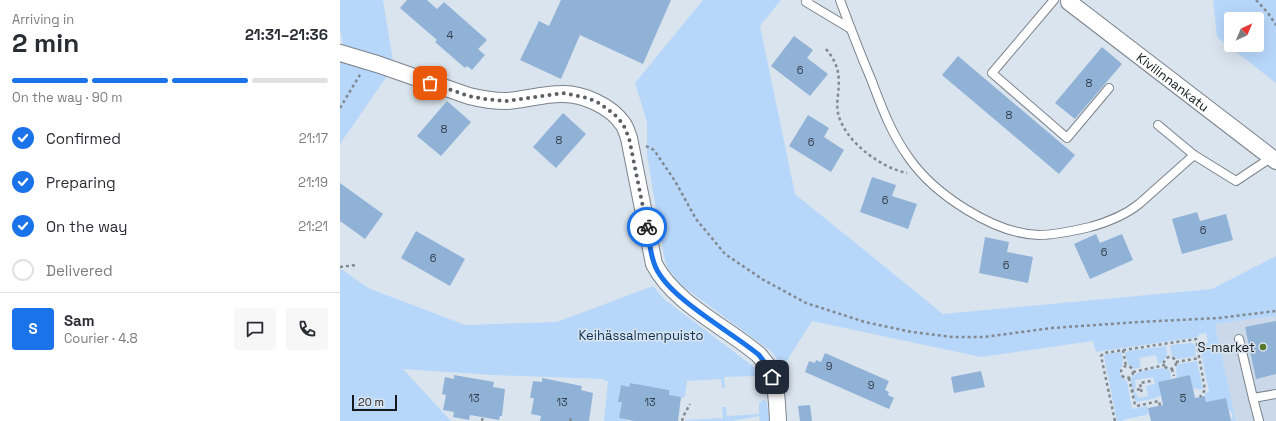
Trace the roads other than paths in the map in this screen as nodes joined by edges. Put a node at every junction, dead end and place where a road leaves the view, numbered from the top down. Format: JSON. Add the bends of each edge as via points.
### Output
{"nodes":[{"id":1,"x":808,"y":0,"type":"edge"},
{"id":2,"x":840,"y":0,"type":"edge"},
{"id":3,"x":1063,"y":1,"type":"edge"},
{"id":4,"x":851,"y":29,"type":"junction"},
{"id":5,"x":340,"y":53,"type":"edge"},
{"id":6,"x":1109,"y":88,"type":"dead end"},
{"id":7,"x":1158,"y":126,"type":"dead end"},
{"id":8,"x":1194,"y":155,"type":"junction"},
{"id":9,"x":1274,"y":159,"type":"edge"},
{"id":10,"x":1239,"y":339,"type":"dead end"},
{"id":11,"x":1276,"y":394,"type":"edge"},
{"id":12,"x":1253,"y":398,"type":"junction"},
{"id":13,"x":778,"y":421,"type":"edge"},
{"id":14,"x":1259,"y":421,"type":"edge"}],
"edges":[{"from":1,"to":4,"type":"lane","via":[[806,2]]},
{"from":2,"to":4,"type":"lane"},
{"from":3,"to":6,"type":"lane","via":[[992,73],[1066,138]]},
{"from":3,"to":9,"type":"street","name":"Kivilinnankatu"},
{"from":4,"to":8,"type":"lane","via":[[890,128],[909,159],[925,177],[957,204],[980,218],[1024,233],[1039,235],[1072,231],[1115,219],[1129,212]]},
{"from":5,"to":13,"type":"street","via":[[469,96],[506,101],[563,93],[588,98],[614,114],[623,124],[629,138],[654,264],[660,276],[680,297],[759,355],[768,367],[776,390]]},
{"from":7,"to":8,"type":"lane"},
{"from":8,"to":9,"type":"lane","via":[[1236,181]]},
{"from":10,"to":12,"type":"lane"},
{"from":11,"to":12,"type":"lane"},
{"from":12,"to":14,"type":"lane"}]}
